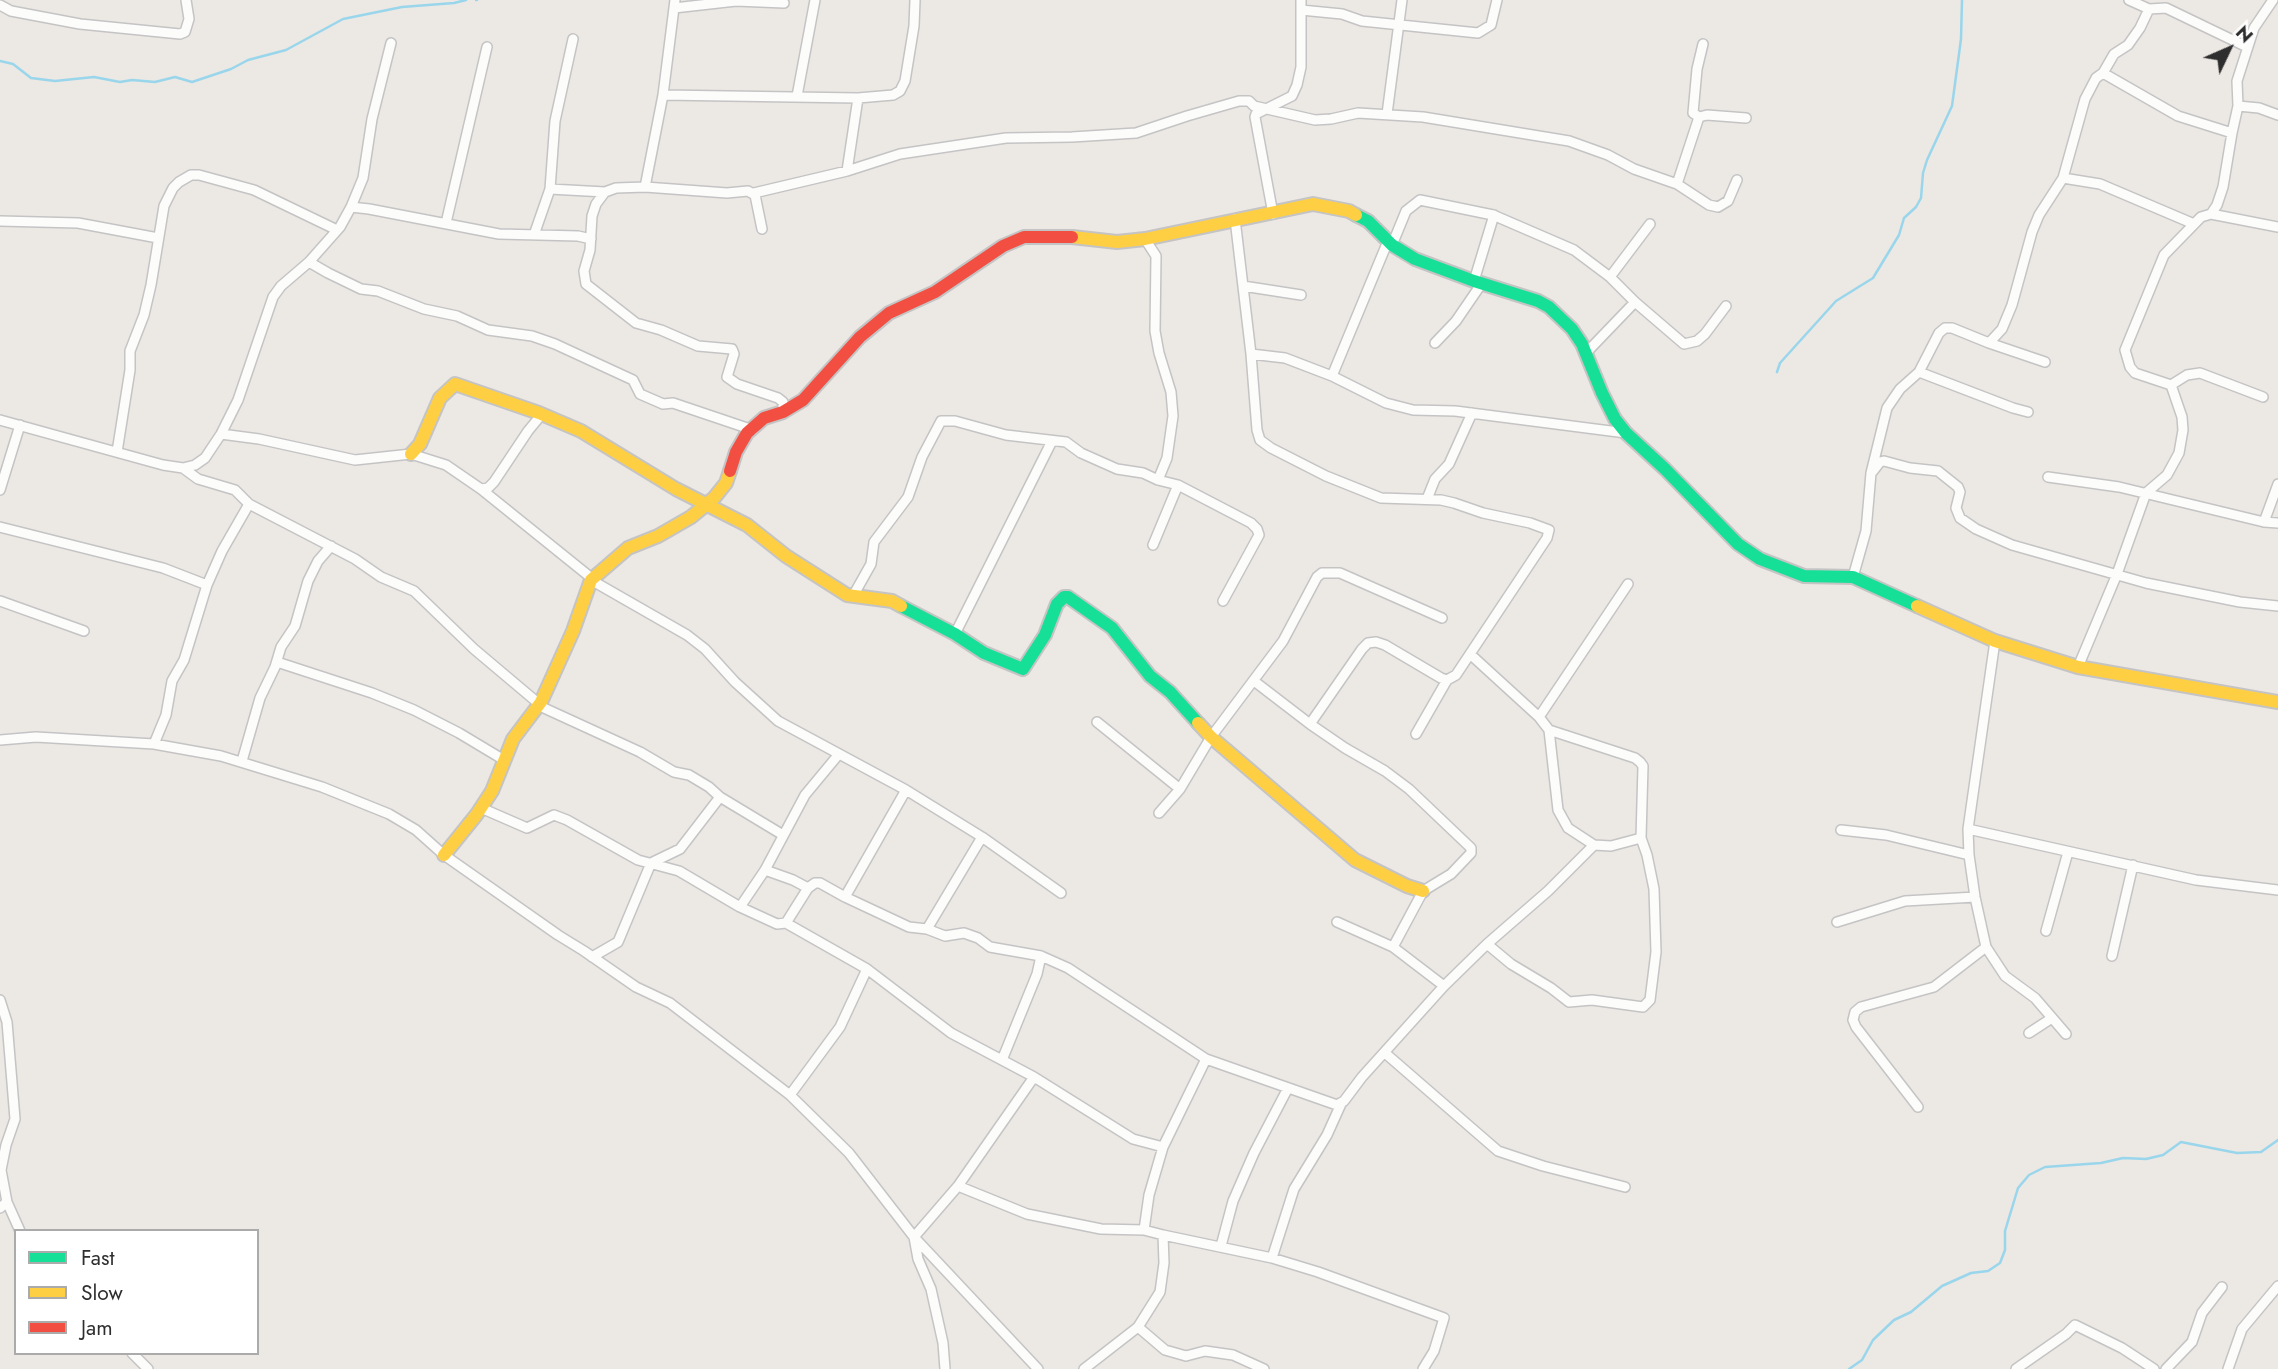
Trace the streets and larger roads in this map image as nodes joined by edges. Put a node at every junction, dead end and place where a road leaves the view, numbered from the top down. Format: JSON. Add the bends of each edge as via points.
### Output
{"nodes":[{"id":1,"x":186,"y":0,"type":"edge"},
{"id":2,"x":815,"y":0,"type":"edge"},
{"id":3,"x":915,"y":0,"type":"edge"},
{"id":4,"x":1402,"y":0,"type":"edge"},
{"id":5,"x":1497,"y":0,"type":"edge"},
{"id":6,"x":2129,"y":0,"type":"edge"},
{"id":7,"x":2172,"y":0,"type":"edge"},
{"id":8,"x":2273,"y":0,"type":"edge"},
{"id":9,"x":784,"y":3,"type":"dead end"},
{"id":10,"x":674,"y":4,"type":"edge"},
{"id":11,"x":0,"y":5,"type":"edge"},
{"id":12,"x":1301,"y":5,"type":"edge"},
{"id":13,"x":2148,"y":9,"type":"junction"},
{"id":14,"x":2170,"y":11,"type":"junction"},
{"id":15,"x":1401,"y":23,"type":"junction"},
{"id":16,"x":573,"y":39,"type":"dead end"},
{"id":17,"x":391,"y":43,"type":"dead end"},
{"id":18,"x":1703,"y":44,"type":"dead end"},
{"id":19,"x":487,"y":47,"type":"dead end"},
{"id":20,"x":2247,"y":47,"type":"junction"},
{"id":21,"x":2103,"y":74,"type":"junction"},
{"id":22,"x":663,"y":95,"type":"junction"},
{"id":23,"x":797,"y":96,"type":"junction"},
{"id":24,"x":858,"y":98,"type":"junction"},
{"id":25,"x":2238,"y":106,"type":"junction"},
{"id":26,"x":1269,"y":108,"type":"junction"},
{"id":27,"x":1255,"y":110,"type":"junction"},
{"id":28,"x":1387,"y":114,"type":"junction"},
{"id":29,"x":2278,"y":115,"type":"edge"},
{"id":30,"x":1699,"y":117,"type":"junction"},
{"id":31,"x":1746,"y":118,"type":"dead end"},
{"id":32,"x":2232,"y":134,"type":"junction"},
{"id":33,"x":847,"y":171,"type":"junction"},
{"id":34,"x":2063,"y":178,"type":"junction"},
{"id":35,"x":1737,"y":180,"type":"dead end"},
{"id":36,"x":1677,"y":184,"type":"junction"},
{"id":37,"x":645,"y":187,"type":"junction"},
{"id":38,"x":550,"y":190,"type":"junction"},
{"id":39,"x":605,"y":192,"type":"junction"},
{"id":40,"x":754,"y":193,"type":"junction"},
{"id":41,"x":351,"y":208,"type":"junction"},
{"id":42,"x":1273,"y":214,"type":"junction"},
{"id":43,"x":2211,"y":214,"type":"junction"},
{"id":44,"x":1494,"y":215,"type":"junction"},
{"id":45,"x":1235,"y":219,"type":"junction"},
{"id":46,"x":0,"y":220,"type":"edge"},
{"id":47,"x":446,"y":223,"type":"junction"},
{"id":48,"x":1650,"y":224,"type":"dead end"},
{"id":49,"x":2194,"y":224,"type":"junction"},
{"id":50,"x":2278,"y":227,"type":"edge"},
{"id":51,"x":762,"y":229,"type":"dead end"},
{"id":52,"x":337,"y":230,"type":"junction"},
{"id":53,"x":534,"y":235,"type":"junction"},
{"id":54,"x":158,"y":238,"type":"junction"},
{"id":55,"x":591,"y":239,"type":"junction"},
{"id":56,"x":1146,"y":239,"type":"junction"},
{"id":57,"x":1390,"y":243,"type":"junction"},
{"id":58,"x":309,"y":261,"type":"junction"},
{"id":59,"x":1610,"y":277,"type":"junction"},
{"id":60,"x":1478,"y":282,"type":"junction"},
{"id":61,"x":1243,"y":286,"type":"junction"},
{"id":62,"x":1301,"y":295,"type":"dead end"},
{"id":63,"x":1635,"y":302,"type":"junction"},
{"id":64,"x":1726,"y":306,"type":"dead end"},
{"id":65,"x":1435,"y":343,"type":"dead end"},
{"id":66,"x":1989,"y":343,"type":"junction"},
{"id":67,"x":1251,"y":354,"type":"junction"},
{"id":68,"x":1585,"y":354,"type":"junction"},
{"id":69,"x":2045,"y":362,"type":"dead end"},
{"id":70,"x":1919,"y":372,"type":"junction"},
{"id":71,"x":1332,"y":376,"type":"junction"},
{"id":72,"x":2171,"y":385,"type":"junction"},
{"id":73,"x":2263,"y":397,"type":"dead end"},
{"id":74,"x":783,"y":412,"type":"junction"},
{"id":75,"x":2028,"y":412,"type":"dead end"},
{"id":76,"x":1472,"y":413,"type":"junction"},
{"id":77,"x":542,"y":414,"type":"junction"},
{"id":78,"x":0,"y":419,"type":"edge"},
{"id":79,"x":20,"y":425,"type":"junction"},
{"id":80,"x":753,"y":430,"type":"junction"},
{"id":81,"x":1626,"y":433,"type":"junction"},
{"id":82,"x":221,"y":434,"type":"junction"},
{"id":83,"x":1052,"y":441,"type":"junction"},
{"id":84,"x":117,"y":452,"type":"junction"},
{"id":85,"x":411,"y":454,"type":"junction"},
{"id":86,"x":183,"y":468,"type":"junction"},
{"id":87,"x":1871,"y":473,"type":"junction"},
{"id":88,"x":2048,"y":477,"type":"dead end"},
{"id":89,"x":1158,"y":480,"type":"junction"},
{"id":90,"x":2278,"y":484,"type":"edge"},
{"id":91,"x":1178,"y":485,"type":"junction"},
{"id":92,"x":481,"y":489,"type":"junction"},
{"id":93,"x":0,"y":491,"type":"edge"},
{"id":94,"x":2146,"y":493,"type":"junction"},
{"id":95,"x":1427,"y":499,"type":"junction"},
{"id":96,"x":707,"y":503,"type":"junction"},
{"id":97,"x":249,"y":504,"type":"junction"},
{"id":98,"x":2264,"y":522,"type":"junction"},
{"id":99,"x":2278,"y":523,"type":"edge"},
{"id":100,"x":0,"y":527,"type":"edge"},
{"id":101,"x":1153,"y":545,"type":"dead end"},
{"id":102,"x":331,"y":546,"type":"junction"},
{"id":103,"x":2118,"y":575,"type":"junction"},
{"id":104,"x":1853,"y":577,"type":"junction"},
{"id":105,"x":591,"y":580,"type":"junction"},
{"id":106,"x":1628,"y":584,"type":"dead end"},
{"id":107,"x":207,"y":585,"type":"junction"},
{"id":108,"x":853,"y":596,"type":"junction"},
{"id":109,"x":0,"y":601,"type":"edge"},
{"id":110,"x":1223,"y":601,"type":"dead end"},
{"id":111,"x":2278,"y":606,"type":"edge"},
{"id":112,"x":1442,"y":618,"type":"dead end"},
{"id":113,"x":84,"y":631,"type":"dead end"},
{"id":114,"x":955,"y":634,"type":"junction"},
{"id":115,"x":1995,"y":641,"type":"junction"},
{"id":116,"x":1470,"y":654,"type":"junction"},
{"id":117,"x":277,"y":662,"type":"junction"},
{"id":118,"x":2078,"y":667,"type":"junction"},
{"id":119,"x":1447,"y":680,"type":"junction"},
{"id":120,"x":1254,"y":681,"type":"junction"},
{"id":121,"x":2278,"y":702,"type":"edge"},
{"id":122,"x":539,"y":704,"type":"junction"},
{"id":123,"x":1539,"y":717,"type":"junction"},
{"id":124,"x":1097,"y":722,"type":"dead end"},
{"id":125,"x":1310,"y":724,"type":"junction"},
{"id":126,"x":1549,"y":730,"type":"junction"},
{"id":127,"x":1416,"y":734,"type":"dead end"},
{"id":128,"x":1211,"y":737,"type":"junction"},
{"id":129,"x":0,"y":740,"type":"edge"},
{"id":130,"x":154,"y":744,"type":"junction"},
{"id":131,"x":839,"y":754,"type":"junction"},
{"id":132,"x":504,"y":760,"type":"junction"},
{"id":133,"x":242,"y":761,"type":"junction"},
{"id":134,"x":1180,"y":789,"type":"junction"},
{"id":135,"x":906,"y":790,"type":"junction"},
{"id":136,"x":720,"y":797,"type":"junction"},
{"id":137,"x":481,"y":808,"type":"junction"},
{"id":138,"x":1159,"y":813,"type":"dead end"},
{"id":139,"x":1968,"y":829,"type":"junction"},
{"id":140,"x":1841,"y":830,"type":"dead end"},
{"id":141,"x":783,"y":835,"type":"junction"},
{"id":142,"x":982,"y":837,"type":"junction"},
{"id":143,"x":1641,"y":838,"type":"junction"},
{"id":144,"x":1594,"y":845,"type":"junction"},
{"id":145,"x":2068,"y":852,"type":"junction"},
{"id":146,"x":444,"y":855,"type":"junction"},
{"id":147,"x":1969,"y":855,"type":"junction"},
{"id":148,"x":651,"y":863,"type":"junction"},
{"id":149,"x":2133,"y":865,"type":"junction"},
{"id":150,"x":765,"y":870,"type":"junction"},
{"id":151,"x":808,"y":888,"type":"junction"},
{"id":152,"x":2278,"y":890,"type":"edge"},
{"id":153,"x":1423,"y":891,"type":"junction"},
{"id":154,"x":1061,"y":893,"type":"dead end"},
{"id":155,"x":845,"y":897,"type":"junction"},
{"id":156,"x":1975,"y":897,"type":"junction"},
{"id":157,"x":740,"y":907,"type":"junction"},
{"id":158,"x":1337,"y":922,"type":"dead end"},
{"id":159,"x":1837,"y":922,"type":"dead end"},
{"id":160,"x":786,"y":923,"type":"junction"},
{"id":161,"x":927,"y":929,"type":"junction"},
{"id":162,"x":2046,"y":931,"type":"dead end"},
{"id":163,"x":1487,"y":944,"type":"junction"},
{"id":164,"x":1393,"y":947,"type":"junction"},
{"id":165,"x":1986,"y":947,"type":"junction"},
{"id":166,"x":1041,"y":956,"type":"junction"},
{"id":167,"x":2112,"y":956,"type":"dead end"},
{"id":168,"x":592,"y":957,"type":"junction"},
{"id":169,"x":867,"y":969,"type":"junction"},
{"id":170,"x":1444,"y":986,"type":"junction"},
{"id":171,"x":0,"y":1000,"type":"edge"},
{"id":172,"x":2052,"y":1018,"type":"junction"},
{"id":173,"x":2029,"y":1033,"type":"dead end"},
{"id":174,"x":2066,"y":1034,"type":"dead end"},
{"id":175,"x":1385,"y":1053,"type":"junction"},
{"id":176,"x":1206,"y":1059,"type":"junction"},
{"id":177,"x":1002,"y":1060,"type":"junction"},
{"id":178,"x":1034,"y":1077,"type":"junction"},
{"id":179,"x":1288,"y":1088,"type":"junction"},
{"id":180,"x":790,"y":1095,"type":"junction"},
{"id":181,"x":1341,"y":1104,"type":"junction"},
{"id":182,"x":1918,"y":1107,"type":"dead end"},
{"id":183,"x":1163,"y":1147,"type":"junction"},
{"id":184,"x":958,"y":1186,"type":"junction"},
{"id":185,"x":1625,"y":1187,"type":"dead end"},
{"id":186,"x":4,"y":1205,"type":"edge"},
{"id":187,"x":19,"y":1229,"type":"edge"},
{"id":188,"x":1144,"y":1230,"type":"junction"},
{"id":189,"x":1163,"y":1235,"type":"junction"},
{"id":190,"x":914,"y":1237,"type":"junction"},
{"id":191,"x":1221,"y":1246,"type":"junction"},
{"id":192,"x":1272,"y":1258,"type":"junction"},
{"id":193,"x":2278,"y":1286,"type":"edge"},
{"id":194,"x":2222,"y":1287,"type":"dead end"},
{"id":195,"x":1138,"y":1327,"type":"junction"},
{"id":196,"x":134,"y":1355,"type":"edge"},
{"id":197,"x":148,"y":1369,"type":"edge"},
{"id":198,"x":944,"y":1369,"type":"edge"},
{"id":199,"x":1038,"y":1369,"type":"edge"},
{"id":200,"x":1084,"y":1369,"type":"edge"},
{"id":201,"x":1264,"y":1369,"type":"edge"},
{"id":202,"x":1423,"y":1369,"type":"edge"},
{"id":203,"x":2016,"y":1369,"type":"edge"},
{"id":204,"x":2154,"y":1369,"type":"edge"},
{"id":205,"x":2166,"y":1369,"type":"edge"},
{"id":206,"x":2228,"y":1369,"type":"edge"}],
"edges":[{"from":1,"to":11,"type":"street","via":[[189,19],[180,34],[80,24]]},
{"from":2,"to":23,"type":"street"},
{"from":3,"to":24,"type":"street","via":[[900,91]]},
{"from":4,"to":15,"type":"street"},
{"from":5,"to":15,"type":"street","via":[[1491,25],[1478,33]]},
{"from":6,"to":13,"type":"street"},
{"from":7,"to":14,"type":"street"},
{"from":8,"to":20,"type":"street","via":[[2254,27]]},
{"from":9,"to":10,"type":"street"},
{"from":10,"to":22,"type":"street"},
{"from":12,"to":15,"type":"street","via":[[1362,21]]},
{"from":12,"to":26,"type":"street","via":[[1297,85],[1292,96]]},
{"from":13,"to":14,"type":"street"},
{"from":13,"to":21,"type":"street","via":[[2140,28],[2128,45],[2114,54]]},
{"from":14,"to":20,"type":"street"},
{"from":15,"to":28,"type":"street"},
{"from":16,"to":38,"type":"street","via":[[555,121]]},
{"from":17,"to":41,"type":"street","via":[[363,178]]},
{"from":18,"to":30,"type":"street","via":[[1693,113]]},
{"from":19,"to":47,"type":"street"},
{"from":20,"to":25,"type":"street","via":[[2237,81]]},
{"from":21,"to":32,"type":"street","via":[[2178,116]]},
{"from":21,"to":34,"type":"street","via":[[2092,82],[2085,99]]},
{"from":22,"to":23,"type":"street"},
{"from":22,"to":37,"type":"street"},
{"from":23,"to":24,"type":"street"},
{"from":24,"to":33,"type":"street"},
{"from":25,"to":29,"type":"street"},
{"from":25,"to":32,"type":"street"},
{"from":26,"to":27,"type":"street"},
{"from":26,"to":28,"type":"street","via":[[1315,120]]},
{"from":27,"to":33,"type":"street","via":[[1249,101],[1239,102],[1136,133],[1006,138],[900,154]]},
{"from":27,"to":42,"type":"street"},
{"from":28,"to":36,"type":"street","via":[[1569,141]]},
{"from":30,"to":31,"type":"street"},
{"from":30,"to":36,"type":"street"},
{"from":32,"to":43,"type":"street","via":[[2223,187]]},
{"from":33,"to":40,"type":"street"},
{"from":34,"to":49,"type":"street","via":[[2100,184]]},
{"from":34,"to":66,"type":"street","via":[[2034,225],[2012,305],[2002,329]]},
{"from":35,"to":36,"type":"street","via":[[1728,201],[1718,207]]},
{"from":37,"to":39,"type":"street"},
{"from":37,"to":40,"type":"street"},
{"from":38,"to":39,"type":"street"},
{"from":38,"to":53,"type":"street"},
{"from":39,"to":55,"type":"street","via":[[592,216]]},
{"from":40,"to":51,"type":"street"},
{"from":41,"to":47,"type":"street"},
{"from":41,"to":52,"type":"street"},
{"from":42,"to":45,"type":"street"},
{"from":42,"to":57,"type":"street","via":[[1313,204],[1333,207],[1368,221]]},
{"from":43,"to":49,"type":"street"},
{"from":43,"to":50,"type":"street"},
{"from":44,"to":57,"type":"street","via":[[1420,200],[1406,211]]},
{"from":44,"to":59,"type":"street","via":[[1574,250]]},
{"from":44,"to":60,"type":"street"},
{"from":45,"to":56,"type":"street"},
{"from":45,"to":61,"type":"street"},
{"from":46,"to":54,"type":"street","via":[[78,223]]},
{"from":47,"to":53,"type":"street","via":[[499,234]]},
{"from":48,"to":59,"type":"street"},
{"from":49,"to":72,"type":"street","via":[[2165,255],[2125,351],[2135,373]]},
{"from":52,"to":54,"type":"street","via":[[254,190],[191,175],[167,197]]},
{"from":52,"to":58,"type":"street"},
{"from":53,"to":55,"type":"street"},
{"from":54,"to":84,"type":"street","via":[[144,315],[130,351]]},
{"from":55,"to":74,"type":"street","via":[[586,284],[636,323],[698,346],[732,349],[727,377],[778,398]]},
{"from":56,"to":74,"type":"street","via":[[1117,242],[1038,236],[1003,246],[934,292],[889,313],[860,337],[817,387]]},
{"from":56,"to":89,"type":"street","via":[[1156,256],[1155,331],[1173,416],[1167,458]]},
{"from":57,"to":60,"type":"street","via":[[1415,259]]},
{"from":57,"to":71,"type":"street"},
{"from":58,"to":80,"type":"street","via":[[361,289],[457,316],[488,330],[555,344],[633,380],[640,394],[663,404],[673,403]]},
{"from":58,"to":82,"type":"street","via":[[273,297],[238,400]]},
{"from":59,"to":63,"type":"street"},
{"from":60,"to":65,"type":"street","via":[[1456,321]]},
{"from":60,"to":68,"type":"street","via":[[1549,307],[1572,330]]},
{"from":61,"to":62,"type":"street"},
{"from":61,"to":67,"type":"street"},
{"from":63,"to":64,"type":"street","via":[[1684,344],[1697,341]]},
{"from":63,"to":68,"type":"street"},
{"from":66,"to":69,"type":"street"},
{"from":66,"to":70,"type":"street","via":[[1945,328]]},
{"from":67,"to":71,"type":"street","via":[[1285,358]]},
{"from":67,"to":95,"type":"street","via":[[1260,440],[1326,476],[1381,498]]},
{"from":68,"to":81,"type":"street"},
{"from":70,"to":75,"type":"street"},
{"from":70,"to":87,"type":"street","via":[[1887,408]]},
{"from":71,"to":76,"type":"street","via":[[1413,410]]},
{"from":72,"to":73,"type":"street","via":[[2200,373]]},
{"from":72,"to":94,"type":"street","via":[[2182,417],[2179,453],[2167,475]]},
{"from":74,"to":80,"type":"street","via":[[764,418]]},
{"from":76,"to":81,"type":"street"},
{"from":76,"to":95,"type":"street"},
{"from":77,"to":85,"type":"street","via":[[455,384],[440,398]]},
{"from":77,"to":92,"type":"street","via":[[494,482]]},
{"from":77,"to":96,"type":"street","via":[[581,431]]},
{"from":78,"to":79,"type":"street"},
{"from":79,"to":84,"type":"street"},
{"from":79,"to":93,"type":"street"},
{"from":80,"to":96,"type":"street","via":[[741,442],[726,483]]},
{"from":81,"to":104,"type":"street","via":[[1738,544],[1760,559],[1804,576]]},
{"from":82,"to":85,"type":"street","via":[[355,460]]},
{"from":82,"to":86,"type":"street","via":[[205,458]]},
{"from":83,"to":89,"type":"street","via":[[1066,442],[1117,469]]},
{"from":83,"to":108,"type":"street","via":[[941,421],[908,497],[874,542],[871,564]]},
{"from":83,"to":114,"type":"street"},
{"from":84,"to":86,"type":"street"},
{"from":85,"to":92,"type":"street","via":[[446,465]]},
{"from":86,"to":97,"type":"street","via":[[198,479],[235,490]]},
{"from":87,"to":103,"type":"street","via":[[1884,461],[1938,471],[1958,487],[1955,508],[1960,518],[1976,529],[2030,551]]},
{"from":87,"to":104,"type":"street","via":[[1866,531]]},
{"from":88,"to":94,"type":"street"},
{"from":89,"to":91,"type":"street"},
{"from":90,"to":98,"type":"street"},
{"from":91,"to":101,"type":"street"},
{"from":91,"to":110,"type":"street","via":[[1257,529],[1259,535]]},
{"from":92,"to":105,"type":"street"},
{"from":94,"to":98,"type":"street"},
{"from":94,"to":103,"type":"street"},
{"from":95,"to":116,"type":"street","via":[[1466,505],[1549,530]]},
{"from":96,"to":105,"type":"street","via":[[658,536],[628,548]]},
{"from":96,"to":108,"type":"street","via":[[747,525],[837,590]]},
{"from":97,"to":102,"type":"street"},
{"from":97,"to":107,"type":"street"},
{"from":98,"to":99,"type":"street"},
{"from":100,"to":107,"type":"street","via":[[163,568]]},
{"from":102,"to":117,"type":"street","via":[[308,581],[298,617]]},
{"from":102,"to":122,"type":"street","via":[[414,591]]},
{"from":103,"to":111,"type":"street"},
{"from":103,"to":118,"type":"street"},
{"from":104,"to":115,"type":"street"},
{"from":105,"to":122,"type":"street"},
{"from":105,"to":131,"type":"street","via":[[687,635],[778,721]]},
{"from":106,"to":123,"type":"street"},
{"from":107,"to":130,"type":"street"},
{"from":108,"to":114,"type":"street","via":[[892,601]]},
{"from":109,"to":113,"type":"street"},
{"from":112,"to":120,"type":"street","via":[[1340,573],[1322,573]]},
{"from":114,"to":128,"type":"street","via":[[984,653],[1023,669],[1037,651],[1057,604],[1068,597],[1112,628],[1150,676]]},
{"from":115,"to":118,"type":"street"},
{"from":115,"to":139,"type":"street"},
{"from":116,"to":119,"type":"street"},
{"from":116,"to":123,"type":"street"},
{"from":117,"to":132,"type":"street","via":[[414,710]]},
{"from":117,"to":133,"type":"street","via":[[260,698]]},
{"from":118,"to":121,"type":"street"},
{"from":119,"to":125,"type":"street","via":[[1385,645],[1368,643]]},
{"from":119,"to":127,"type":"street"},
{"from":120,"to":125,"type":"street"},
{"from":120,"to":128,"type":"street"},
{"from":122,"to":132,"type":"street"},
{"from":122,"to":136,"type":"street","via":[[674,772],[689,775]]},
{"from":123,"to":126,"type":"street"},
{"from":124,"to":134,"type":"street"},
{"from":125,"to":153,"type":"street","via":[[1401,783],[1471,848],[1451,874]]},
{"from":126,"to":143,"type":"street","via":[[1640,762]]},
{"from":126,"to":144,"type":"street","via":[[1558,810],[1568,828]]},
{"from":128,"to":134,"type":"street"},
{"from":128,"to":153,"type":"street","via":[[1355,860]]},
{"from":129,"to":130,"type":"street","via":[[36,737]]},
{"from":130,"to":133,"type":"street"},
{"from":131,"to":135,"type":"street"},
{"from":131,"to":141,"type":"street","via":[[806,795]]},
{"from":132,"to":137,"type":"street"},
{"from":133,"to":146,"type":"street","via":[[389,814]]},
{"from":134,"to":138,"type":"street"},
{"from":135,"to":142,"type":"street"},
{"from":135,"to":155,"type":"street"},
{"from":136,"to":141,"type":"street"},
{"from":136,"to":148,"type":"street","via":[[680,849]]},
{"from":137,"to":146,"type":"street"},
{"from":137,"to":148,"type":"street","via":[[527,828],[554,815]]},
{"from":139,"to":145,"type":"street"},
{"from":139,"to":147,"type":"street"},
{"from":140,"to":147,"type":"street","via":[[1886,835]]},
{"from":141,"to":150,"type":"street"},
{"from":142,"to":154,"type":"street"},
{"from":142,"to":161,"type":"street"},
{"from":143,"to":144,"type":"street"},
{"from":143,"to":163,"type":"street","via":[[1654,889],[1656,952],[1648,1004],[1569,1002]]},
{"from":144,"to":163,"type":"street"},
{"from":145,"to":149,"type":"street"},
{"from":145,"to":162,"type":"street"},
{"from":146,"to":168,"type":"street"},
{"from":147,"to":156,"type":"street"},
{"from":148,"to":157,"type":"street","via":[[679,871]]},
{"from":148,"to":168,"type":"street","via":[[618,942]]},
{"from":149,"to":152,"type":"street","via":[[2196,880]]},
{"from":149,"to":167,"type":"street"},
{"from":150,"to":151,"type":"street"},
{"from":150,"to":157,"type":"street"},
{"from":151,"to":155,"type":"street","via":[[820,883]]},
{"from":151,"to":160,"type":"street"},
{"from":153,"to":164,"type":"street"},
{"from":155,"to":161,"type":"street","via":[[909,927]]},
{"from":156,"to":159,"type":"street","via":[[1905,901]]},
{"from":156,"to":165,"type":"street"},
{"from":157,"to":160,"type":"street","via":[[777,924]]},
{"from":158,"to":164,"type":"street"},
{"from":160,"to":169,"type":"street"},
{"from":161,"to":166,"type":"street","via":[[945,936],[964,933],[990,947]]},
{"from":163,"to":170,"type":"street"},
{"from":164,"to":170,"type":"street"},
{"from":165,"to":172,"type":"street","via":[[2005,976],[2035,998]]},
{"from":165,"to":182,"type":"street","via":[[1934,987],[1855,1012],[1856,1027]]},
{"from":166,"to":176,"type":"street","via":[[1068,968]]},
{"from":166,"to":177,"type":"street"},
{"from":168,"to":180,"type":"street","via":[[629,983],[670,1003]]},
{"from":169,"to":177,"type":"street","via":[[951,1033]]},
{"from":169,"to":180,"type":"street","via":[[840,1027]]},
{"from":170,"to":175,"type":"street"},
{"from":171,"to":186,"type":"street","via":[[7,1022],[15,1119],[1,1170]]},
{"from":172,"to":173,"type":"street"},
{"from":172,"to":174,"type":"street"},
{"from":175,"to":181,"type":"street"},
{"from":175,"to":185,"type":"street","via":[[1498,1151]]},
{"from":176,"to":179,"type":"street"},
{"from":176,"to":183,"type":"street"},
{"from":177,"to":178,"type":"street"},
{"from":178,"to":183,"type":"street","via":[[1133,1139]]},
{"from":178,"to":184,"type":"street"},
{"from":179,"to":181,"type":"street"},
{"from":179,"to":191,"type":"street","via":[[1233,1201]]},
{"from":180,"to":190,"type":"street","via":[[849,1153]]},
{"from":181,"to":192,"type":"street","via":[[1294,1189]]},
{"from":183,"to":188,"type":"street"},
{"from":184,"to":188,"type":"street","via":[[1027,1214],[1101,1229]]},
{"from":184,"to":190,"type":"street"},
{"from":186,"to":187,"type":"street"},
{"from":188,"to":189,"type":"street"},
{"from":189,"to":191,"type":"street"},
{"from":189,"to":195,"type":"street","via":[[1160,1292]]},
{"from":190,"to":198,"type":"street","via":[[931,1289]]},
{"from":190,"to":199,"type":"street"},
{"from":191,"to":192,"type":"street"},
{"from":192,"to":202,"type":"street","via":[[1444,1318]]},
{"from":193,"to":206,"type":"street","via":[[2242,1329]]},
{"from":194,"to":205,"type":"street","via":[[2203,1313],[2192,1342]]},
{"from":195,"to":200,"type":"street"},
{"from":195,"to":201,"type":"street","via":[[1165,1350],[1186,1356],[1205,1351],[1233,1355]]},
{"from":196,"to":197,"type":"street"},
{"from":203,"to":204,"type":"street","via":[[2075,1325]]}]}
